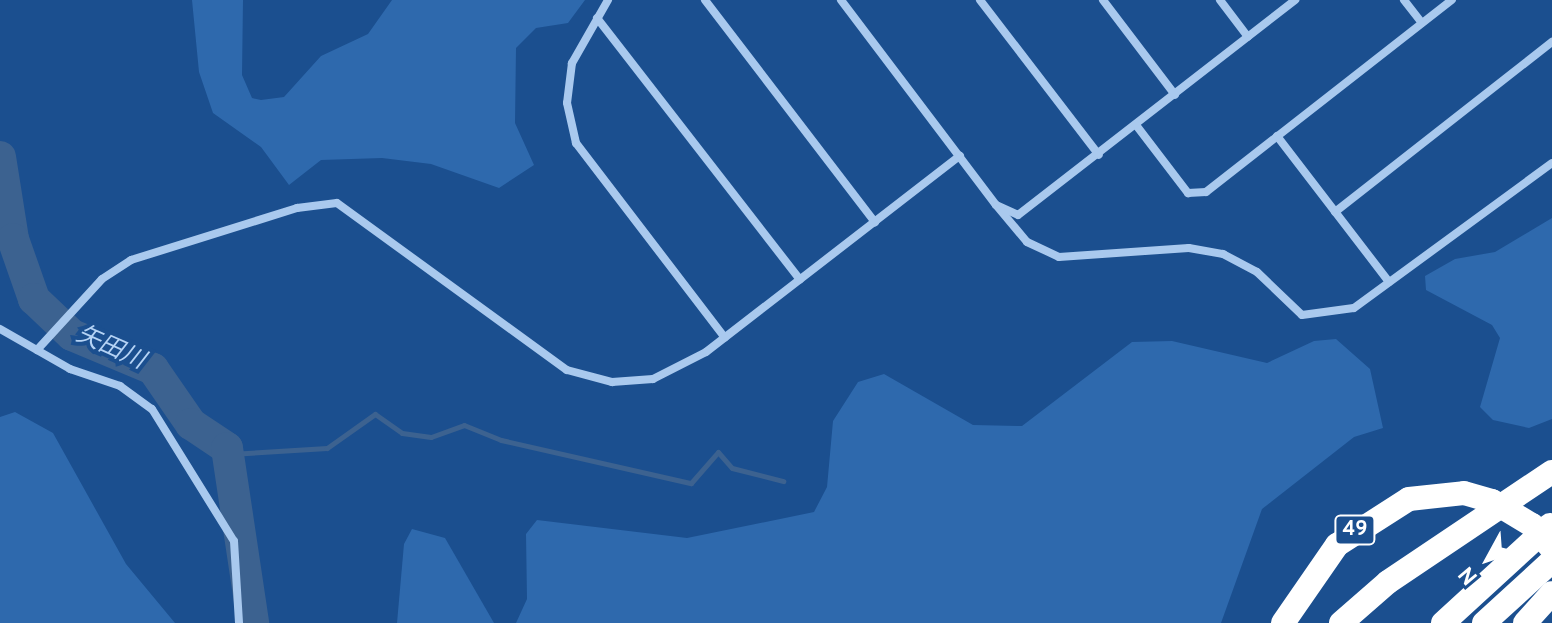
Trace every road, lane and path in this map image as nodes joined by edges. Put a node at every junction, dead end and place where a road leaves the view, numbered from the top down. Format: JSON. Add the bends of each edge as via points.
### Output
{"nodes":[{"id":1,"x":608,"y":0,"type":"edge"},
{"id":2,"x":705,"y":0,"type":"edge"},
{"id":3,"x":841,"y":0,"type":"edge"},
{"id":4,"x":980,"y":0,"type":"edge"},
{"id":5,"x":1103,"y":0,"type":"edge"},
{"id":6,"x":1220,"y":0,"type":"edge"},
{"id":7,"x":1295,"y":0,"type":"edge"},
{"id":8,"x":1404,"y":0,"type":"edge"},
{"id":9,"x":1452,"y":0,"type":"edge"},
{"id":10,"x":597,"y":18,"type":"junction"},
{"id":11,"x":1422,"y":23,"type":"junction"},
{"id":12,"x":1248,"y":37,"type":"junction"},
{"id":13,"x":1552,"y":42,"type":"edge"},
{"id":14,"x":1175,"y":95,"type":"junction"},
{"id":15,"x":1136,"y":125,"type":"junction"},
{"id":16,"x":1277,"y":136,"type":"junction"},
{"id":17,"x":1099,"y":155,"type":"junction"},
{"id":18,"x":960,"y":156,"type":"junction"},
{"id":19,"x":1552,"y":163,"type":"edge"},
{"id":20,"x":996,"y":205,"type":"junction"},
{"id":21,"x":1335,"y":212,"type":"junction"},
{"id":22,"x":875,"y":222,"type":"junction"},
{"id":23,"x":800,"y":280,"type":"junction"},
{"id":24,"x":1389,"y":282,"type":"junction"},
{"id":25,"x":0,"y":329,"type":"edge"},
{"id":26,"x":725,"y":338,"type":"junction"},
{"id":27,"x":37,"y":350,"type":"junction"},
{"id":28,"x":1552,"y":472,"type":"edge"},
{"id":29,"x":1552,"y":524,"type":"edge"},
{"id":30,"x":1552,"y":549,"type":"edge"},
{"id":31,"x":1552,"y":561,"type":"edge"},
{"id":32,"x":1552,"y":593,"type":"edge"},
{"id":33,"x":239,"y":623,"type":"edge"},
{"id":34,"x":1283,"y":623,"type":"edge"},
{"id":35,"x":1341,"y":623,"type":"edge"},
{"id":36,"x":1443,"y":623,"type":"edge"},
{"id":37,"x":1484,"y":623,"type":"edge"},
{"id":38,"x":1525,"y":623,"type":"edge"}],
"edges":[{"from":1,"to":10,"type":"street"},
{"from":2,"to":22,"type":"street"},
{"from":3,"to":18,"type":"street"},
{"from":4,"to":17,"type":"street"},
{"from":5,"to":14,"type":"street"},
{"from":6,"to":12,"type":"street"},
{"from":7,"to":12,"type":"street"},
{"from":8,"to":11,"type":"street"},
{"from":9,"to":11,"type":"street"},
{"from":10,"to":23,"type":"street"},
{"from":10,"to":26,"type":"street","via":[[568,83],[576,143]]},
{"from":11,"to":16,"type":"street"},
{"from":12,"to":14,"type":"street"},
{"from":13,"to":21,"type":"street"},
{"from":14,"to":15,"type":"street"},
{"from":15,"to":16,"type":"street","via":[[1196,195]]},
{"from":15,"to":17,"type":"street"},
{"from":16,"to":21,"type":"street"},
{"from":17,"to":20,"type":"street","via":[[1026,212]]},
{"from":18,"to":20,"type":"street"},
{"from":18,"to":22,"type":"street"},
{"from":19,"to":24,"type":"street"},
{"from":20,"to":24,"type":"street","via":[[1027,242],[1059,257],[1189,248],[1232,257],[1302,315],[1354,308]]},
{"from":21,"to":24,"type":"street"},
{"from":22,"to":23,"type":"street"},
{"from":23,"to":26,"type":"street"},
{"from":25,"to":27,"type":"street"},
{"from":26,"to":27,"type":"street","via":[[653,379],[584,378],[349,210],[318,203],[118,267]]},
{"from":27,"to":33,"type":"street","via":[[120,386],[152,409],[234,541],[232,605]]},
{"from":28,"to":35,"type":"highway","via":[[1388,582]]},
{"from":29,"to":36,"type":"highway"},
{"from":30,"to":34,"type":"highway","number":"49","via":[[1532,525],[1464,493],[1409,499],[1363,523],[1337,545]]},
{"from":31,"to":37,"type":"highway"},
{"from":32,"to":38,"type":"highway"}]}
